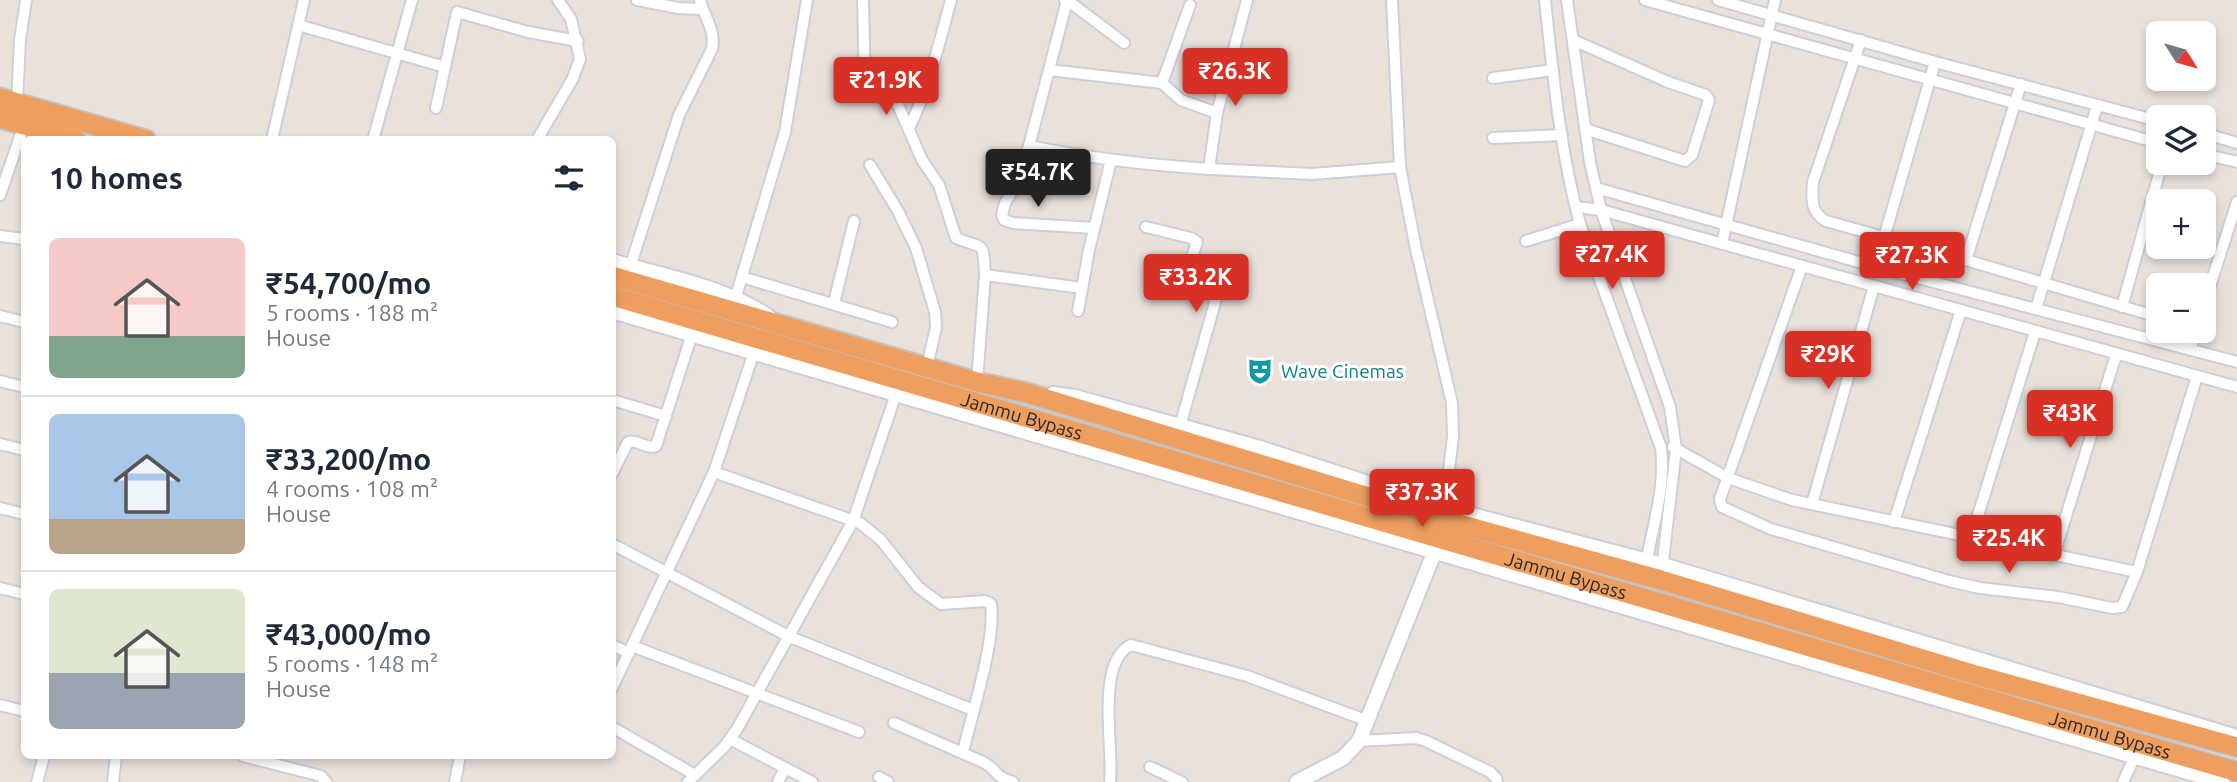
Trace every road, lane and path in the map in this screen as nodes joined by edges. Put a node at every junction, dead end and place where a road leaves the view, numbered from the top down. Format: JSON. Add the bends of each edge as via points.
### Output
{"nodes":[{"id":1,"x":26,"y":0,"type":"edge"},
{"id":2,"x":304,"y":0,"type":"edge"},
{"id":3,"x":412,"y":0,"type":"edge"},
{"id":4,"x":558,"y":0,"type":"edge"},
{"id":5,"x":637,"y":0,"type":"edge"},
{"id":6,"x":807,"y":0,"type":"edge"},
{"id":7,"x":863,"y":0,"type":"edge"},
{"id":8,"x":951,"y":0,"type":"edge"},
{"id":9,"x":1066,"y":0,"type":"edge"},
{"id":10,"x":1180,"y":0,"type":"edge"},
{"id":11,"x":1247,"y":0,"type":"edge"},
{"id":12,"x":1392,"y":0,"type":"edge"},
{"id":13,"x":1545,"y":0,"type":"edge"},
{"id":14,"x":1567,"y":0,"type":"edge"},
{"id":15,"x":1645,"y":0,"type":"edge"},
{"id":16,"x":1718,"y":0,"type":"edge"},
{"id":17,"x":1775,"y":0,"type":"edge"},
{"id":18,"x":1191,"y":3,"type":"edge"},
{"id":19,"x":701,"y":5,"type":"edge"},
{"id":20,"x":1772,"y":16,"type":"junction"},
{"id":21,"x":299,"y":25,"type":"junction"},
{"id":22,"x":1768,"y":35,"type":"junction"},
{"id":23,"x":1573,"y":40,"type":"junction"},
{"id":24,"x":1861,"y":40,"type":"junction"},
{"id":25,"x":578,"y":41,"type":"junction"},
{"id":26,"x":1124,"y":43,"type":"dead end"},
{"id":27,"x":398,"y":54,"type":"junction"},
{"id":28,"x":1855,"y":60,"type":"junction"},
{"id":29,"x":1936,"y":62,"type":"junction"},
{"id":30,"x":445,"y":67,"type":"junction"},
{"id":31,"x":1049,"y":70,"type":"junction"},
{"id":32,"x":1553,"y":70,"type":"junction"},
{"id":33,"x":1493,"y":78,"type":"dead end"},
{"id":34,"x":1930,"y":81,"type":"junction"},
{"id":35,"x":1162,"y":83,"type":"junction"},
{"id":36,"x":2021,"y":83,"type":"junction"},
{"id":37,"x":9,"y":100,"type":"edge"},
{"id":38,"x":2015,"y":102,"type":"junction"},
{"id":39,"x":2097,"y":106,"type":"junction"},
{"id":40,"x":436,"y":108,"type":"dead end"},
{"id":41,"x":1217,"y":113,"type":"junction"},
{"id":42,"x":0,"y":118,"type":"edge"},
{"id":43,"x":2146,"y":118,"type":"edge"},
{"id":44,"x":2092,"y":123,"type":"junction"},
{"id":45,"x":24,"y":125,"type":"junction"},
{"id":46,"x":909,"y":128,"type":"junction"},
{"id":47,"x":1585,"y":129,"type":"junction"},
{"id":48,"x":1562,"y":135,"type":"junction"},
{"id":49,"x":62,"y":136,"type":"edge"},
{"id":50,"x":132,"y":136,"type":"edge"},
{"id":51,"x":273,"y":136,"type":"edge"},
{"id":52,"x":374,"y":136,"type":"edge"},
{"id":53,"x":539,"y":136,"type":"edge"},
{"id":54,"x":2216,"y":137,"type":"edge"},
{"id":55,"x":1493,"y":138,"type":"dead end"},
{"id":56,"x":2146,"y":139,"type":"edge"},
{"id":57,"x":2237,"y":143,"type":"edge"},
{"id":58,"x":1028,"y":146,"type":"junction"},
{"id":59,"x":2216,"y":157,"type":"edge"},
{"id":60,"x":1111,"y":160,"type":"junction"},
{"id":61,"x":2237,"y":162,"type":"edge"},
{"id":62,"x":870,"y":165,"type":"dead end"},
{"id":63,"x":1400,"y":167,"type":"junction"},
{"id":64,"x":1209,"y":169,"type":"junction"},
{"id":65,"x":2159,"y":175,"type":"edge"},
{"id":66,"x":1595,"y":188,"type":"junction"},
{"id":67,"x":0,"y":195,"type":"edge"},
{"id":68,"x":2237,"y":202,"type":"edge"},
{"id":69,"x":1576,"y":207,"type":"junction"},
{"id":70,"x":1601,"y":210,"type":"junction"},
{"id":71,"x":854,"y":221,"type":"dead end"},
{"id":72,"x":1580,"y":224,"type":"junction"},
{"id":73,"x":1728,"y":225,"type":"junction"},
{"id":74,"x":1146,"y":227,"type":"dead end"},
{"id":75,"x":1094,"y":228,"type":"junction"},
{"id":76,"x":0,"y":236,"type":"edge"},
{"id":77,"x":1884,"y":238,"type":"junction"},
{"id":78,"x":21,"y":239,"type":"edge"},
{"id":79,"x":1526,"y":241,"type":"dead end"},
{"id":80,"x":1722,"y":244,"type":"junction"},
{"id":81,"x":1966,"y":260,"type":"junction"},
{"id":82,"x":616,"y":262,"type":"edge"},
{"id":83,"x":1802,"y":266,"type":"junction"},
{"id":84,"x":630,"y":267,"type":"junction"},
{"id":85,"x":2214,"y":273,"type":"edge"},
{"id":86,"x":985,"y":275,"type":"junction"},
{"id":87,"x":616,"y":277,"type":"edge"},
{"id":88,"x":742,"y":277,"type":"junction"},
{"id":89,"x":2044,"y":282,"type":"junction"},
{"id":90,"x":1874,"y":286,"type":"junction"},
{"id":91,"x":1082,"y":288,"type":"junction"},
{"id":92,"x":616,"y":297,"type":"edge"},
{"id":93,"x":834,"y":303,"type":"junction"},
{"id":94,"x":734,"y":304,"type":"junction"},
{"id":95,"x":2122,"y":307,"type":"junction"},
{"id":96,"x":2036,"y":309,"type":"junction"},
{"id":97,"x":1961,"y":310,"type":"junction"},
{"id":98,"x":1078,"y":311,"type":"dead end"},
{"id":99,"x":616,"y":312,"type":"edge"},
{"id":100,"x":2146,"y":314,"type":"edge"},
{"id":101,"x":0,"y":316,"type":"edge"},
{"id":102,"x":21,"y":322,"type":"edge"},
{"id":103,"x":892,"y":322,"type":"dead end"},
{"id":104,"x":2035,"y":332,"type":"junction"},
{"id":105,"x":692,"y":334,"type":"junction"},
{"id":106,"x":2192,"y":343,"type":"edge"},
{"id":107,"x":2190,"y":350,"type":"junction"},
{"id":108,"x":754,"y":352,"type":"junction"},
{"id":109,"x":2116,"y":355,"type":"junction"},
{"id":110,"x":2237,"y":362,"type":"edge"},
{"id":111,"x":927,"y":367,"type":"junction"},
{"id":112,"x":2197,"y":376,"type":"junction"},
{"id":113,"x":0,"y":381,"type":"edge"},
{"id":114,"x":977,"y":382,"type":"junction"},
{"id":115,"x":21,"y":386,"type":"edge"},
{"id":116,"x":2237,"y":387,"type":"edge"},
{"id":117,"x":1027,"y":393,"type":"junction"},
{"id":118,"x":896,"y":394,"type":"junction"},
{"id":119,"x":616,"y":401,"type":"edge"},
{"id":120,"x":667,"y":416,"type":"junction"},
{"id":121,"x":1180,"y":426,"type":"junction"},
{"id":122,"x":1658,"y":438,"type":"junction"},
{"id":123,"x":0,"y":444,"type":"edge"},
{"id":124,"x":21,"y":449,"type":"edge"},
{"id":125,"x":1676,"y":449,"type":"junction"},
{"id":126,"x":616,"y":466,"type":"edge"},
{"id":127,"x":715,"y":472,"type":"junction"},
{"id":128,"x":1728,"y":478,"type":"junction"},
{"id":129,"x":1812,"y":504,"type":"junction"},
{"id":130,"x":0,"y":508,"type":"edge"},
{"id":131,"x":21,"y":513,"type":"edge"},
{"id":132,"x":853,"y":521,"type":"junction"},
{"id":133,"x":1894,"y":522,"type":"junction"},
{"id":134,"x":1441,"y":529,"type":"junction"},
{"id":135,"x":1972,"y":538,"type":"junction"},
{"id":136,"x":616,"y":546,"type":"edge"},
{"id":137,"x":2054,"y":555,"type":"junction"},
{"id":138,"x":1654,"y":570,"type":"junction"},
{"id":139,"x":2137,"y":572,"type":"junction"},
{"id":140,"x":667,"y":573,"type":"junction"},
{"id":141,"x":0,"y":588,"type":"edge"},
{"id":142,"x":21,"y":593,"type":"edge"},
{"id":143,"x":790,"y":637,"type":"junction"},
{"id":144,"x":616,"y":646,"type":"edge"},
{"id":145,"x":631,"y":649,"type":"junction"},
{"id":146,"x":616,"y":680,"type":"edge"},
{"id":147,"x":758,"y":692,"type":"junction"},
{"id":148,"x":0,"y":705,"type":"edge"},
{"id":149,"x":21,"y":710,"type":"edge"},
{"id":150,"x":973,"y":710,"type":"junction"},
{"id":151,"x":1368,"y":722,"type":"junction"},
{"id":152,"x":894,"y":723,"type":"dead end"},
{"id":153,"x":616,"y":730,"type":"edge"},
{"id":154,"x":859,"y":732,"type":"dead end"},
{"id":155,"x":2237,"y":737,"type":"edge"},
{"id":156,"x":730,"y":739,"type":"junction"},
{"id":157,"x":1359,"y":741,"type":"junction"},
{"id":158,"x":2237,"y":747,"type":"edge"},
{"id":159,"x":962,"y":752,"type":"junction"},
{"id":160,"x":2135,"y":756,"type":"junction"},
{"id":161,"x":43,"y":759,"type":"edge"},
{"id":162,"x":116,"y":759,"type":"edge"},
{"id":163,"x":255,"y":759,"type":"edge"},
{"id":164,"x":459,"y":759,"type":"edge"},
{"id":165,"x":1150,"y":767,"type":"dead end"},
{"id":166,"x":785,"y":768,"type":"junction"},
{"id":167,"x":2237,"y":772,"type":"edge"},
{"id":168,"x":691,"y":778,"type":"edge"},
{"id":169,"x":37,"y":782,"type":"edge"},
{"id":170,"x":113,"y":782,"type":"edge"},
{"id":171,"x":326,"y":782,"type":"edge"},
{"id":172,"x":455,"y":782,"type":"edge"},
{"id":173,"x":778,"y":782,"type":"edge"},
{"id":174,"x":812,"y":782,"type":"edge"},
{"id":175,"x":1013,"y":782,"type":"edge"},
{"id":176,"x":1110,"y":782,"type":"edge"},
{"id":177,"x":1182,"y":782,"type":"edge"},
{"id":178,"x":1297,"y":782,"type":"edge"},
{"id":179,"x":1497,"y":782,"type":"edge"},
{"id":180,"x":2123,"y":782,"type":"edge"},
{"id":181,"x":2222,"y":782,"type":"edge"}],
"edges":[{"from":1,"to":37,"type":"street"},
{"from":2,"to":21,"type":"street"},
{"from":3,"to":27,"type":"street"},
{"from":4,"to":25,"type":"street"},
{"from":5,"to":19,"type":"street","via":[[678,8]]},
{"from":6,"to":88,"type":"street","via":[[785,132]]},
{"from":7,"to":46,"type":"street","via":[[865,91],[896,102]]},
{"from":8,"to":46,"type":"street","via":[[932,71]]},
{"from":9,"to":26,"type":"street"},
{"from":9,"to":31,"type":"street"},
{"from":10,"to":18,"type":"street"},
{"from":11,"to":41,"type":"street"},
{"from":12,"to":63,"type":"street"},
{"from":13,"to":32,"type":"street"},
{"from":14,"to":23,"type":"street"},
{"from":15,"to":22,"type":"street"},
{"from":16,"to":20,"type":"street"},
{"from":17,"to":20,"type":"street"},
{"from":18,"to":35,"type":"street"},
{"from":19,"to":84,"type":"street","via":[[711,27],[712,49],[679,115]]},
{"from":20,"to":22,"type":"street"},
{"from":20,"to":24,"type":"street"},
{"from":21,"to":27,"type":"street"},
{"from":21,"to":51,"type":"street"},
{"from":22,"to":28,"type":"street"},
{"from":22,"to":73,"type":"street"},
{"from":23,"to":47,"type":"street"},
{"from":23,"to":47,"type":"street","via":[[1706,94],[1709,100],[1692,155],[1685,161]]},
{"from":24,"to":28,"type":"street"},
{"from":24,"to":29,"type":"street"},
{"from":25,"to":30,"type":"street","via":[[457,12]]},
{"from":25,"to":53,"type":"street","via":[[579,66]]},
{"from":27,"to":30,"type":"street"},
{"from":27,"to":52,"type":"street"},
{"from":28,"to":34,"type":"street"},
{"from":28,"to":77,"type":"street","via":[[1821,154],[1812,201],[1814,212],[1826,221]]},
{"from":29,"to":34,"type":"street"},
{"from":29,"to":36,"type":"street"},
{"from":30,"to":40,"type":"street"},
{"from":31,"to":35,"type":"street"},
{"from":31,"to":58,"type":"street"},
{"from":32,"to":33,"type":"street"},
{"from":32,"to":48,"type":"street"},
{"from":34,"to":38,"type":"street"},
{"from":34,"to":77,"type":"street"},
{"from":35,"to":41,"type":"street","via":[[1181,100]]},
{"from":36,"to":38,"type":"street"},
{"from":36,"to":39,"type":"street"},
{"from":37,"to":50,"type":"highway"},
{"from":38,"to":44,"type":"street"},
{"from":38,"to":81,"type":"street"},
{"from":39,"to":43,"type":"street"},
{"from":39,"to":44,"type":"street"},
{"from":41,"to":64,"type":"street"},
{"from":42,"to":45,"type":"highway"},
{"from":44,"to":56,"type":"street"},
{"from":44,"to":89,"type":"street"},
{"from":45,"to":49,"type":"highway"},
{"from":45,"to":67,"type":"street"},
{"from":46,"to":86,"type":"street","via":[[939,185],[956,238],[983,249]]},
{"from":47,"to":66,"type":"street"},
{"from":48,"to":55,"type":"street"},
{"from":48,"to":69,"type":"street"},
{"from":54,"to":57,"type":"street"},
{"from":58,"to":60,"type":"street"},
{"from":58,"to":75,"type":"street","via":[[1005,203],[1004,220]]},
{"from":59,"to":61,"type":"street"},
{"from":60,"to":64,"type":"street"},
{"from":60,"to":75,"type":"street"},
{"from":62,"to":111,"type":"street","via":[[916,248],[935,312]]},
{"from":63,"to":64,"type":"street","via":[[1312,174]]},
{"from":63,"to":134,"type":"street","via":[[1452,403],[1453,436]]},
{"from":65,"to":95,"type":"street"},
{"from":66,"to":70,"type":"street"},
{"from":66,"to":73,"type":"street"},
{"from":68,"to":85,"type":"street"},
{"from":69,"to":70,"type":"street"},
{"from":69,"to":72,"type":"street"},
{"from":70,"to":80,"type":"street"},
{"from":70,"to":125,"type":"street","via":[[1670,407]]},
{"from":71,"to":93,"type":"street"},
{"from":72,"to":79,"type":"street"},
{"from":72,"to":122,"type":"street"},
{"from":73,"to":80,"type":"street"},
{"from":73,"to":96,"type":"street"},
{"from":74,"to":121,"type":"street","via":[[1198,242],[1189,267],[1208,284],[1216,299]]},
{"from":75,"to":91,"type":"street"},
{"from":76,"to":78,"type":"street"},
{"from":77,"to":81,"type":"street"},
{"from":80,"to":83,"type":"street"},
{"from":81,"to":89,"type":"street"},
{"from":82,"to":84,"type":"street"},
{"from":83,"to":90,"type":"street"},
{"from":83,"to":128,"type":"street"},
{"from":84,"to":94,"type":"street","via":[[720,292]]},
{"from":86,"to":91,"type":"street"},
{"from":86,"to":114,"type":"street"},
{"from":87,"to":94,"type":"highway","name":"Jammu Bypass"},
{"from":88,"to":93,"type":"street"},
{"from":88,"to":94,"type":"street"},
{"from":89,"to":95,"type":"street"},
{"from":89,"to":96,"type":"street"},
{"from":90,"to":97,"type":"street"},
{"from":90,"to":129,"type":"street"},
{"from":91,"to":98,"type":"street"},
{"from":92,"to":134,"type":"highway","name":"Jammu Bypass"},
{"from":93,"to":103,"type":"street"},
{"from":94,"to":111,"type":"highway","name":"Jammu Bypass","via":[[778,323]]},
{"from":95,"to":100,"type":"street"},
{"from":96,"to":107,"type":"street"},
{"from":97,"to":104,"type":"street"},
{"from":97,"to":133,"type":"street"},
{"from":99,"to":105,"type":"street"},
{"from":101,"to":102,"type":"street"},
{"from":104,"to":109,"type":"street"},
{"from":104,"to":135,"type":"street"},
{"from":105,"to":108,"type":"street"},
{"from":105,"to":120,"type":"street"},
{"from":106,"to":107,"type":"street"},
{"from":107,"to":110,"type":"street"},
{"from":108,"to":118,"type":"street"},
{"from":108,"to":127,"type":"street"},
{"from":109,"to":112,"type":"street"},
{"from":109,"to":137,"type":"street"},
{"from":111,"to":114,"type":"highway","name":"Jammu Bypass"},
{"from":112,"to":116,"type":"street"},
{"from":112,"to":139,"type":"street"},
{"from":113,"to":115,"type":"street"},
{"from":114,"to":117,"type":"highway","name":"Jammu Bypass"},
{"from":117,"to":121,"type":"street","via":[[1061,394]]},
{"from":117,"to":134,"type":"highway","name":"Jammu Bypass"},
{"from":118,"to":132,"type":"street"},
{"from":118,"to":134,"type":"street"},
{"from":119,"to":120,"type":"street"},
{"from":120,"to":126,"type":"street","via":[[656,446],[628,442]]},
{"from":121,"to":134,"type":"street","via":[[1260,448]]},
{"from":122,"to":125,"type":"street"},
{"from":122,"to":138,"type":"street","via":[[1663,470]]},
{"from":123,"to":124,"type":"street"},
{"from":125,"to":128,"type":"street"},
{"from":125,"to":138,"type":"street"},
{"from":127,"to":132,"type":"street"},
{"from":127,"to":140,"type":"street"},
{"from":128,"to":129,"type":"street"},
{"from":128,"to":139,"type":"street","via":[[1720,499],[1726,510],[1771,529],[1949,581],[2118,609],[2127,601]]},
{"from":129,"to":133,"type":"street"},
{"from":130,"to":131,"type":"street"},
{"from":132,"to":143,"type":"street"},
{"from":132,"to":150,"type":"street","via":[[872,530],[918,587],[941,604],[991,604]]},
{"from":133,"to":135,"type":"street"},
{"from":134,"to":138,"type":"highway","name":"Jammu Bypass"},
{"from":134,"to":151,"type":"street"},
{"from":134,"to":160,"type":"street"},
{"from":134,"to":167,"type":"highway","name":"Jammu Bypass"},
{"from":135,"to":137,"type":"street"},
{"from":136,"to":140,"type":"street"},
{"from":137,"to":139,"type":"street"},
{"from":138,"to":155,"type":"street","via":[[1746,592]]},
{"from":138,"to":158,"type":"highway","name":"Jammu Bypass","via":[[1976,675]]},
{"from":140,"to":143,"type":"street"},
{"from":140,"to":145,"type":"street"},
{"from":141,"to":142,"type":"street"},
{"from":143,"to":147,"type":"street"},
{"from":143,"to":150,"type":"street"},
{"from":144,"to":145,"type":"street"},
{"from":145,"to":146,"type":"street"},
{"from":145,"to":147,"type":"street"},
{"from":147,"to":154,"type":"street"},
{"from":147,"to":156,"type":"street"},
{"from":148,"to":149,"type":"street"},
{"from":150,"to":159,"type":"street"},
{"from":151,"to":157,"type":"street"},
{"from":151,"to":176,"type":"street","via":[[1247,676],[1131,645],[1117,662],[1108,686]]},
{"from":152,"to":159,"type":"street"},
{"from":153,"to":168,"type":"street"},
{"from":156,"to":166,"type":"street"},
{"from":156,"to":168,"type":"street"},
{"from":157,"to":178,"type":"street","via":[[1343,758]]},
{"from":157,"to":179,"type":"street","via":[[1401,737],[1426,741],[1490,772]]},
{"from":159,"to":175,"type":"street"},
{"from":160,"to":180,"type":"street"},
{"from":160,"to":181,"type":"street"},
{"from":161,"to":169,"type":"street"},
{"from":162,"to":170,"type":"street"},
{"from":163,"to":171,"type":"street","via":[[321,776]]},
{"from":164,"to":172,"type":"street"},
{"from":165,"to":177,"type":"street"},
{"from":166,"to":173,"type":"street"},
{"from":166,"to":174,"type":"street"}]}
